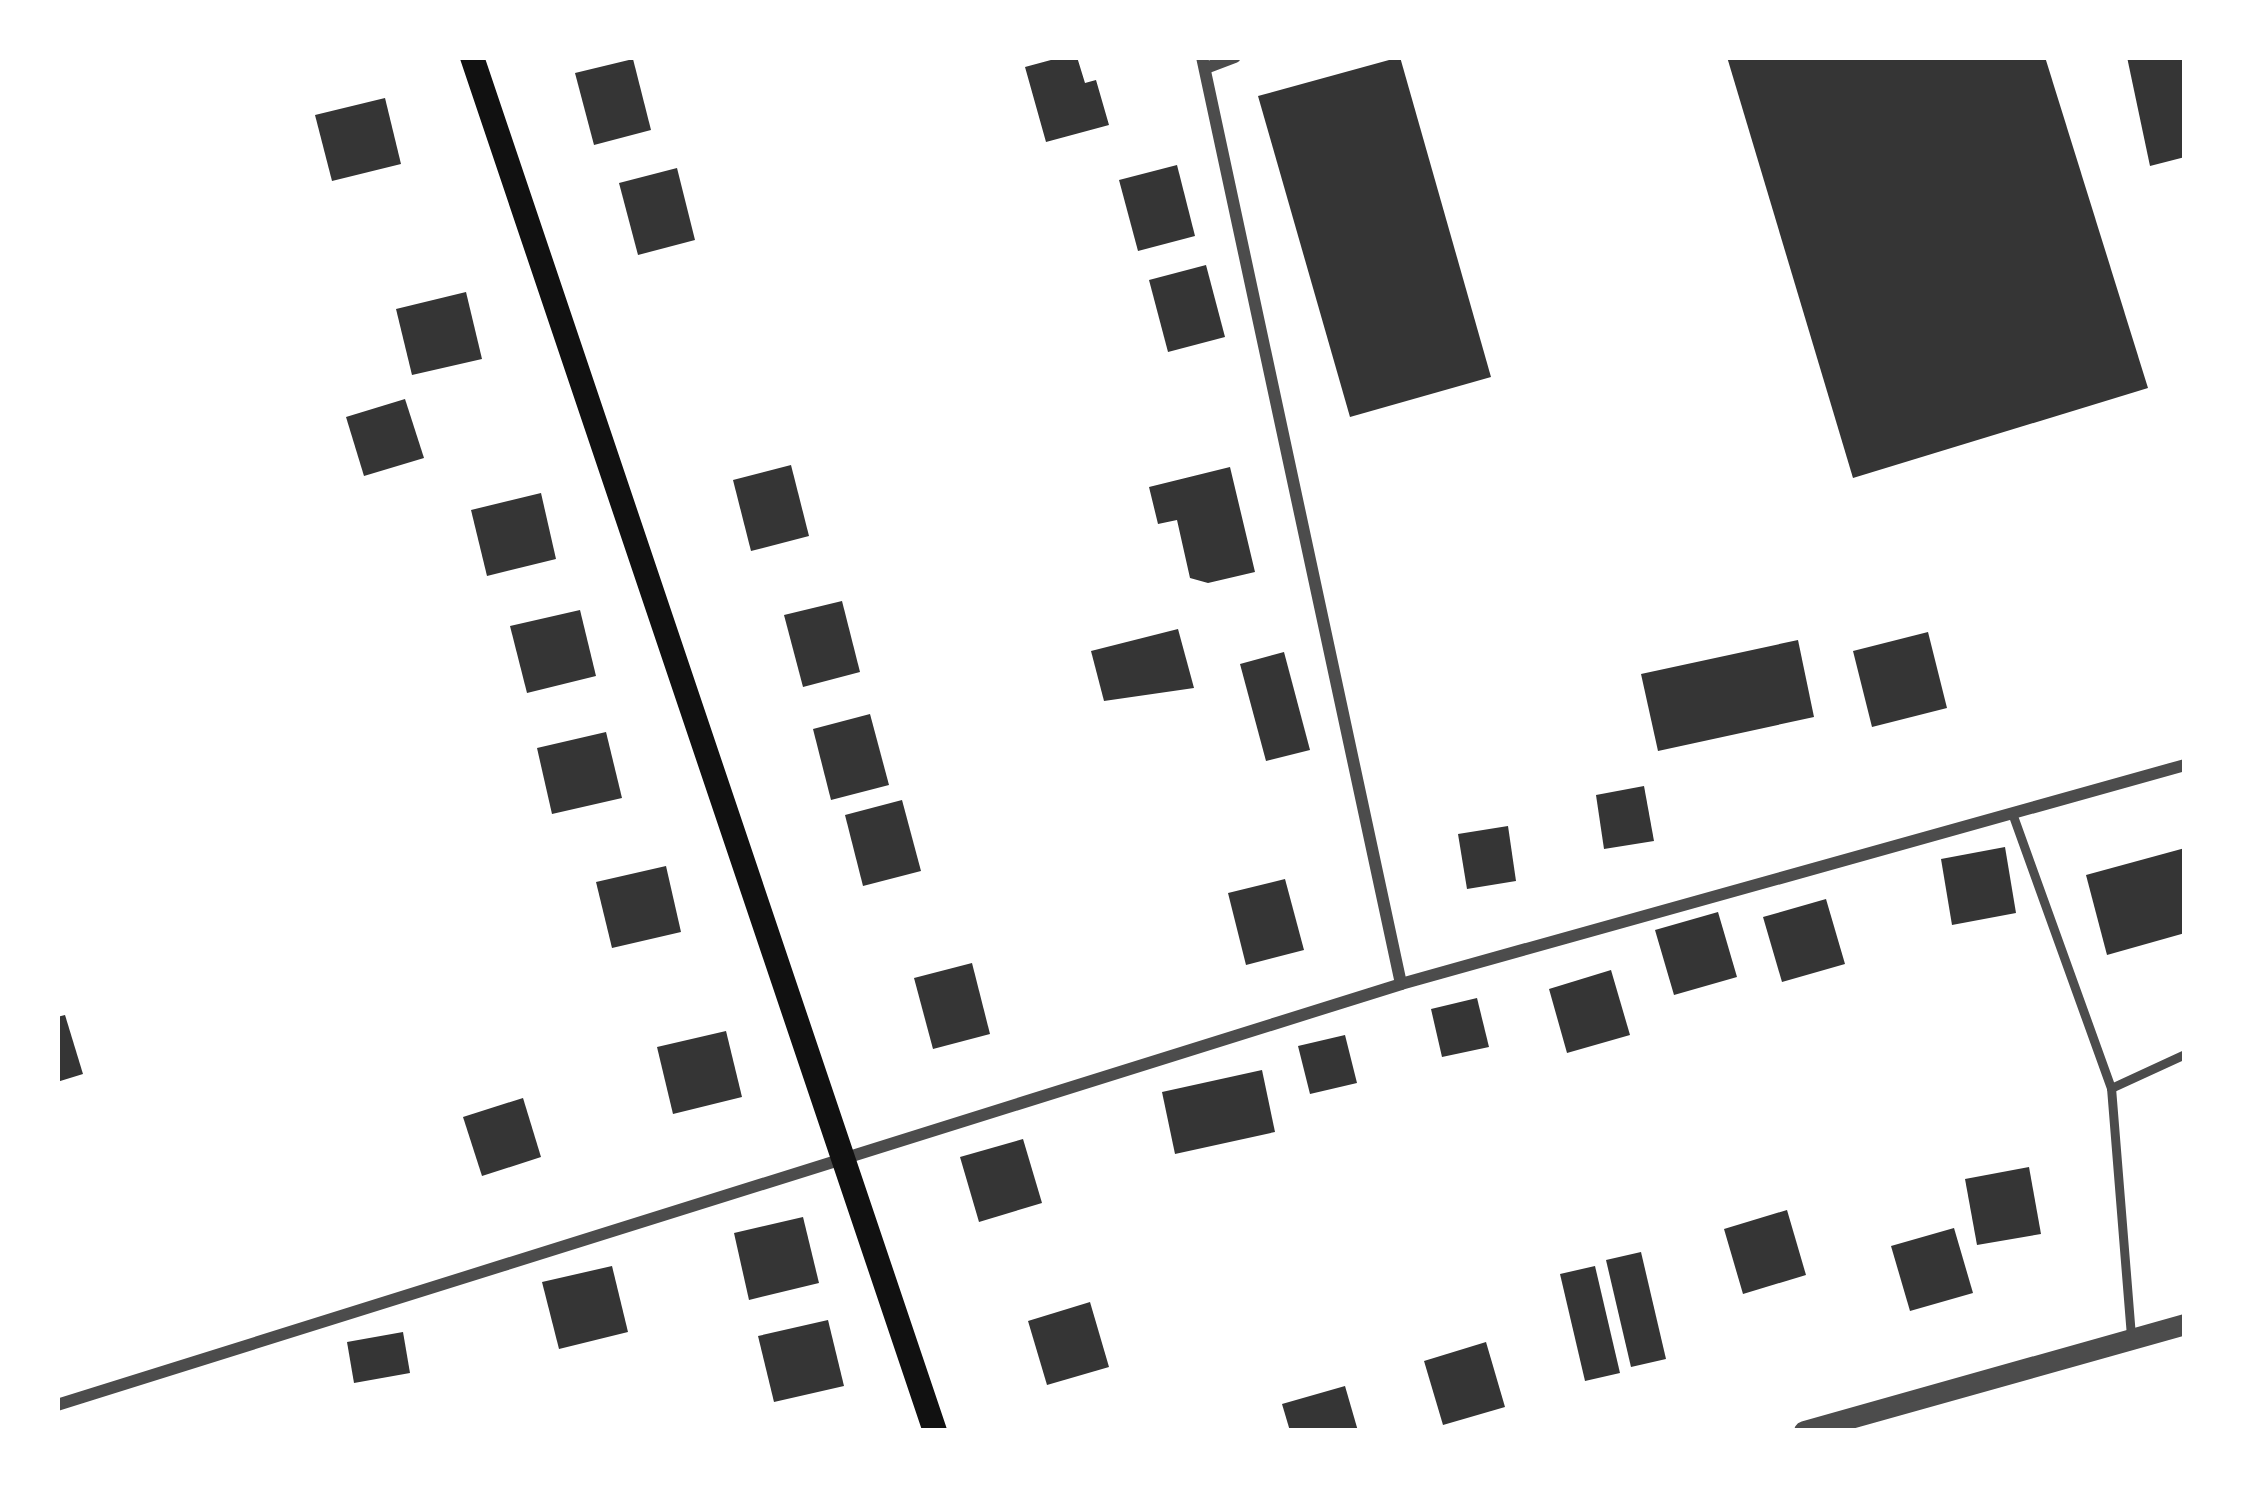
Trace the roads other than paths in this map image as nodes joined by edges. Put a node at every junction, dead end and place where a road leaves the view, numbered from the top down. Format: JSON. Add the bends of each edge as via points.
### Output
{"nodes":[{"id":1,"x":472,"y":57,"type":"edge"},
{"id":2,"x":1235,"y":57,"type":"edge"},
{"id":3,"x":1204,"y":62,"type":"edge"},
{"id":4,"x":2185,"y":765,"type":"edge"},
{"id":5,"x":2012,"y":813,"type":"junction"},
{"id":6,"x":1401,"y":984,"type":"junction"},
{"id":7,"x":2185,"y":1054,"type":"edge"},
{"id":8,"x":2111,"y":1088,"type":"junction"},
{"id":9,"x":851,"y":1162,"type":"junction"},
{"id":10,"x":2185,"y":1324,"type":"edge"},
{"id":11,"x":2131,"y":1340,"type":"junction"},
{"id":12,"x":57,"y":1405,"type":"edge"},
{"id":13,"x":935,"y":1431,"type":"edge"},
{"id":14,"x":1804,"y":1431,"type":"edge"}],
"edges":[{"from":1,"to":9,"type":"main road"},
{"from":2,"to":3,"type":"street"},
{"from":3,"to":6,"type":"street"},
{"from":4,"to":5,"type":"street"},
{"from":5,"to":6,"type":"street"},
{"from":5,"to":8,"type":"lane"},
{"from":6,"to":9,"type":"street"},
{"from":7,"to":8,"type":"lane"},
{"from":8,"to":11,"type":"lane"},
{"from":9,"to":12,"type":"street"},
{"from":9,"to":13,"type":"main road"},
{"from":10,"to":11,"type":"street"},
{"from":11,"to":14,"type":"street"}]}
